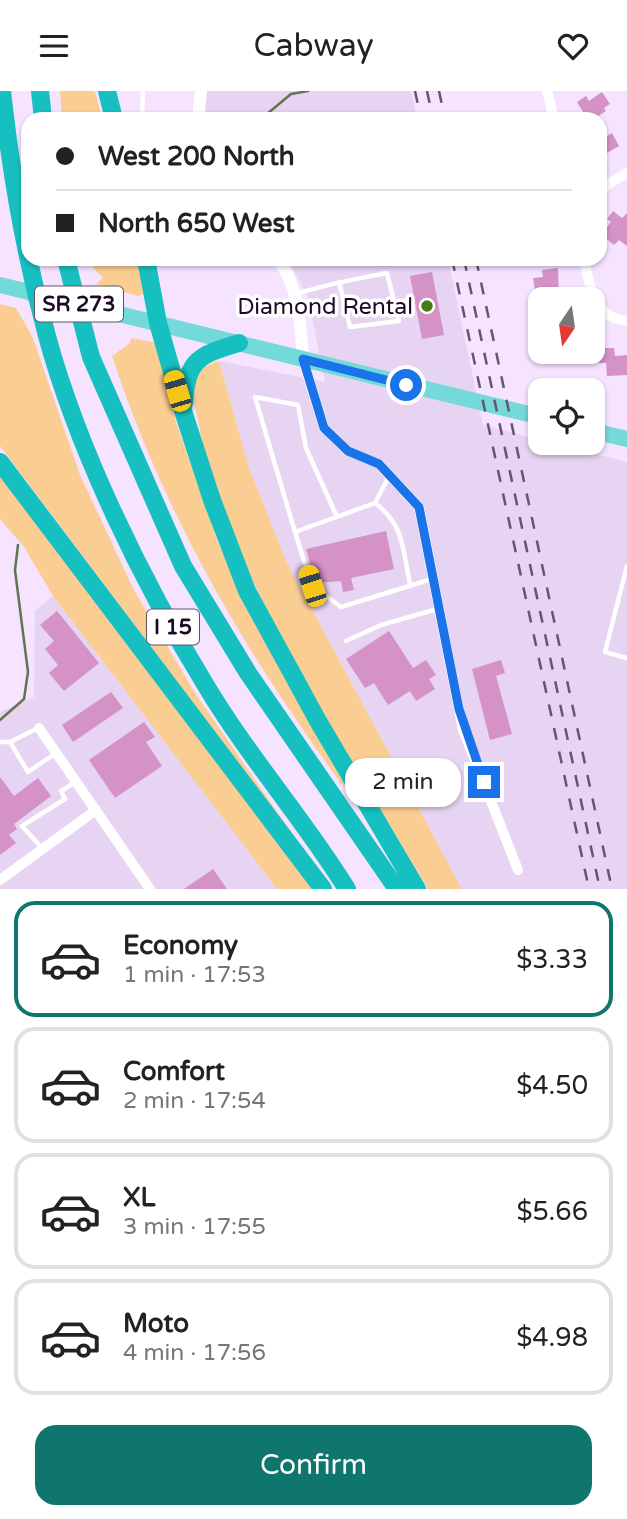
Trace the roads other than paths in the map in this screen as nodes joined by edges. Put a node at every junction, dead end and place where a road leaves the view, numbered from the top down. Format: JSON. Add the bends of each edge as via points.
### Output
{"nodes":[{"id":1,"x":2,"y":91,"type":"edge"},
{"id":2,"x":40,"y":91,"type":"edge"},
{"id":3,"x":107,"y":91,"type":"edge"},
{"id":4,"x":143,"y":91,"type":"edge"},
{"id":5,"x":201,"y":91,"type":"edge"},
{"id":6,"x":547,"y":91,"type":"edge"},
{"id":7,"x":42,"y":112,"type":"edge"},
{"id":8,"x":112,"y":112,"type":"edge"},
{"id":9,"x":142,"y":112,"type":"edge"},
{"id":10,"x":199,"y":112,"type":"edge"},
{"id":11,"x":552,"y":112,"type":"edge"},
{"id":12,"x":627,"y":173,"type":"edge"},
{"id":13,"x":607,"y":185,"type":"edge"},
{"id":14,"x":21,"y":227,"type":"edge"},
{"id":15,"x":29,"y":266,"type":"edge"},
{"id":16,"x":68,"y":266,"type":"edge"},
{"id":17,"x":147,"y":266,"type":"edge"},
{"id":18,"x":283,"y":266,"type":"edge"},
{"id":19,"x":586,"y":266,"type":"edge"},
{"id":20,"x":339,"y":282,"type":"junction"},
{"id":21,"x":0,"y":285,"type":"edge"},
{"id":22,"x":296,"y":294,"type":"junction"},
{"id":23,"x":622,"y":321,"type":"edge"},
{"id":24,"x":158,"y":323,"type":"junction"},
{"id":25,"x":239,"y":343,"type":"junction"},
{"id":26,"x":303,"y":359,"type":"junction"},
{"id":27,"x":184,"y":414,"type":"junction"},
{"id":28,"x":528,"y":414,"type":"edge"},
{"id":29,"x":605,"y":434,"type":"edge"},
{"id":30,"x":627,"y":439,"type":"edge"},
{"id":31,"x":0,"y":463,"type":"edge"},
{"id":32,"x":390,"y":475,"type":"junction"},
{"id":33,"x":375,"y":503,"type":"junction"},
{"id":34,"x":337,"y":517,"type":"junction"},
{"id":35,"x":295,"y":532,"type":"junction"},
{"id":36,"x":627,"y":565,"type":"edge"},
{"id":37,"x":432,"y":579,"type":"junction"},
{"id":38,"x":410,"y":584,"type":"junction"},
{"id":39,"x":438,"y":609,"type":"junction"},
{"id":40,"x":346,"y":641,"type":"dead end"},
{"id":41,"x":627,"y":657,"type":"edge"},
{"id":42,"x":40,"y":728,"type":"joint"},
{"id":43,"x":10,"y":741,"type":"junction"},
{"id":44,"x":0,"y":742,"type":"edge"},
{"id":45,"x":57,"y":753,"type":"junction"},
{"id":46,"x":77,"y":782,"type":"junction"},
{"id":47,"x":96,"y":810,"type":"junction"},
{"id":48,"x":42,"y":849,"type":"junction"},
{"id":49,"x":518,"y":870,"type":"dead end"},
{"id":50,"x":0,"y":880,"type":"edge"},
{"id":51,"x":150,"y":889,"type":"edge"},
{"id":52,"x":323,"y":889,"type":"edge"},
{"id":53,"x":346,"y":889,"type":"edge"},
{"id":54,"x":397,"y":889,"type":"edge"},
{"id":55,"x":417,"y":889,"type":"edge"}],
"edges":[{"from":1,"to":14,"type":"highway","number":"I 15"},
{"from":2,"to":7,"type":"highway"},
{"from":3,"to":8,"type":"highway"},
{"from":4,"to":9,"type":"lane"},
{"from":5,"to":10,"type":"street"},
{"from":6,"to":11,"type":"street"},
{"from":12,"to":13,"type":"street"},
{"from":15,"to":53,"type":"highway","number":"I 15","via":[[48,339],[83,440],[144,576],[205,685]]},
{"from":16,"to":54,"type":"highway","number":"I 15","via":[[91,357],[183,566],[248,673]]},
{"from":17,"to":24,"type":"highway"},
{"from":18,"to":22,"type":"street"},
{"from":19,"to":23,"type":"street","via":[[601,311]]},
{"from":20,"to":20,"type":"lane","via":[[387,273],[400,321],[350,327]]},
{"from":20,"to":22,"type":"lane"},
{"from":21,"to":24,"type":"main road","number":"SR 273"},
{"from":22,"to":26,"type":"street"},
{"from":24,"to":25,"type":"main road"},
{"from":24,"to":27,"type":"highway"},
{"from":25,"to":26,"type":"main road"},
{"from":25,"to":27,"type":"highway","via":[[210,352],[194,363],[186,383]]},
{"from":26,"to":28,"type":"main road"},
{"from":26,"to":32,"type":"street","via":[[324,428],[348,451],[379,464]]},
{"from":27,"to":55,"type":"highway","via":[[247,591]]},
{"from":29,"to":30,"type":"main road"},
{"from":31,"to":52,"type":"highway"},
{"from":32,"to":33,"type":"lane"},
{"from":32,"to":37,"type":"street","via":[[419,507]]},
{"from":33,"to":34,"type":"lane"},
{"from":33,"to":38,"type":"lane","via":[[391,515],[400,533]]},
{"from":34,"to":35,"type":"lane"},
{"from":34,"to":35,"type":"lane","via":[[306,448],[298,405],[255,397]]},
{"from":35,"to":38,"type":"lane","via":[[312,586],[341,607]]},
{"from":36,"to":41,"type":"lane","via":[[605,652]]},
{"from":37,"to":38,"type":"lane"},
{"from":37,"to":39,"type":"street"},
{"from":39,"to":40,"type":"lane","via":[[394,620]]},
{"from":39,"to":49,"type":"street","via":[[464,730]]},
{"from":42,"to":43,"type":"lane"},
{"from":42,"to":45,"type":"street"},
{"from":43,"to":44,"type":"lane"},
{"from":43,"to":45,"type":"lane","via":[[28,772]]},
{"from":45,"to":46,"type":"street"},
{"from":46,"to":47,"type":"street"},
{"from":46,"to":48,"type":"lane","via":[[61,791],[65,799],[22,826]]},
{"from":47,"to":48,"type":"street"},
{"from":47,"to":51,"type":"street"},
{"from":48,"to":50,"type":"street"}]}
